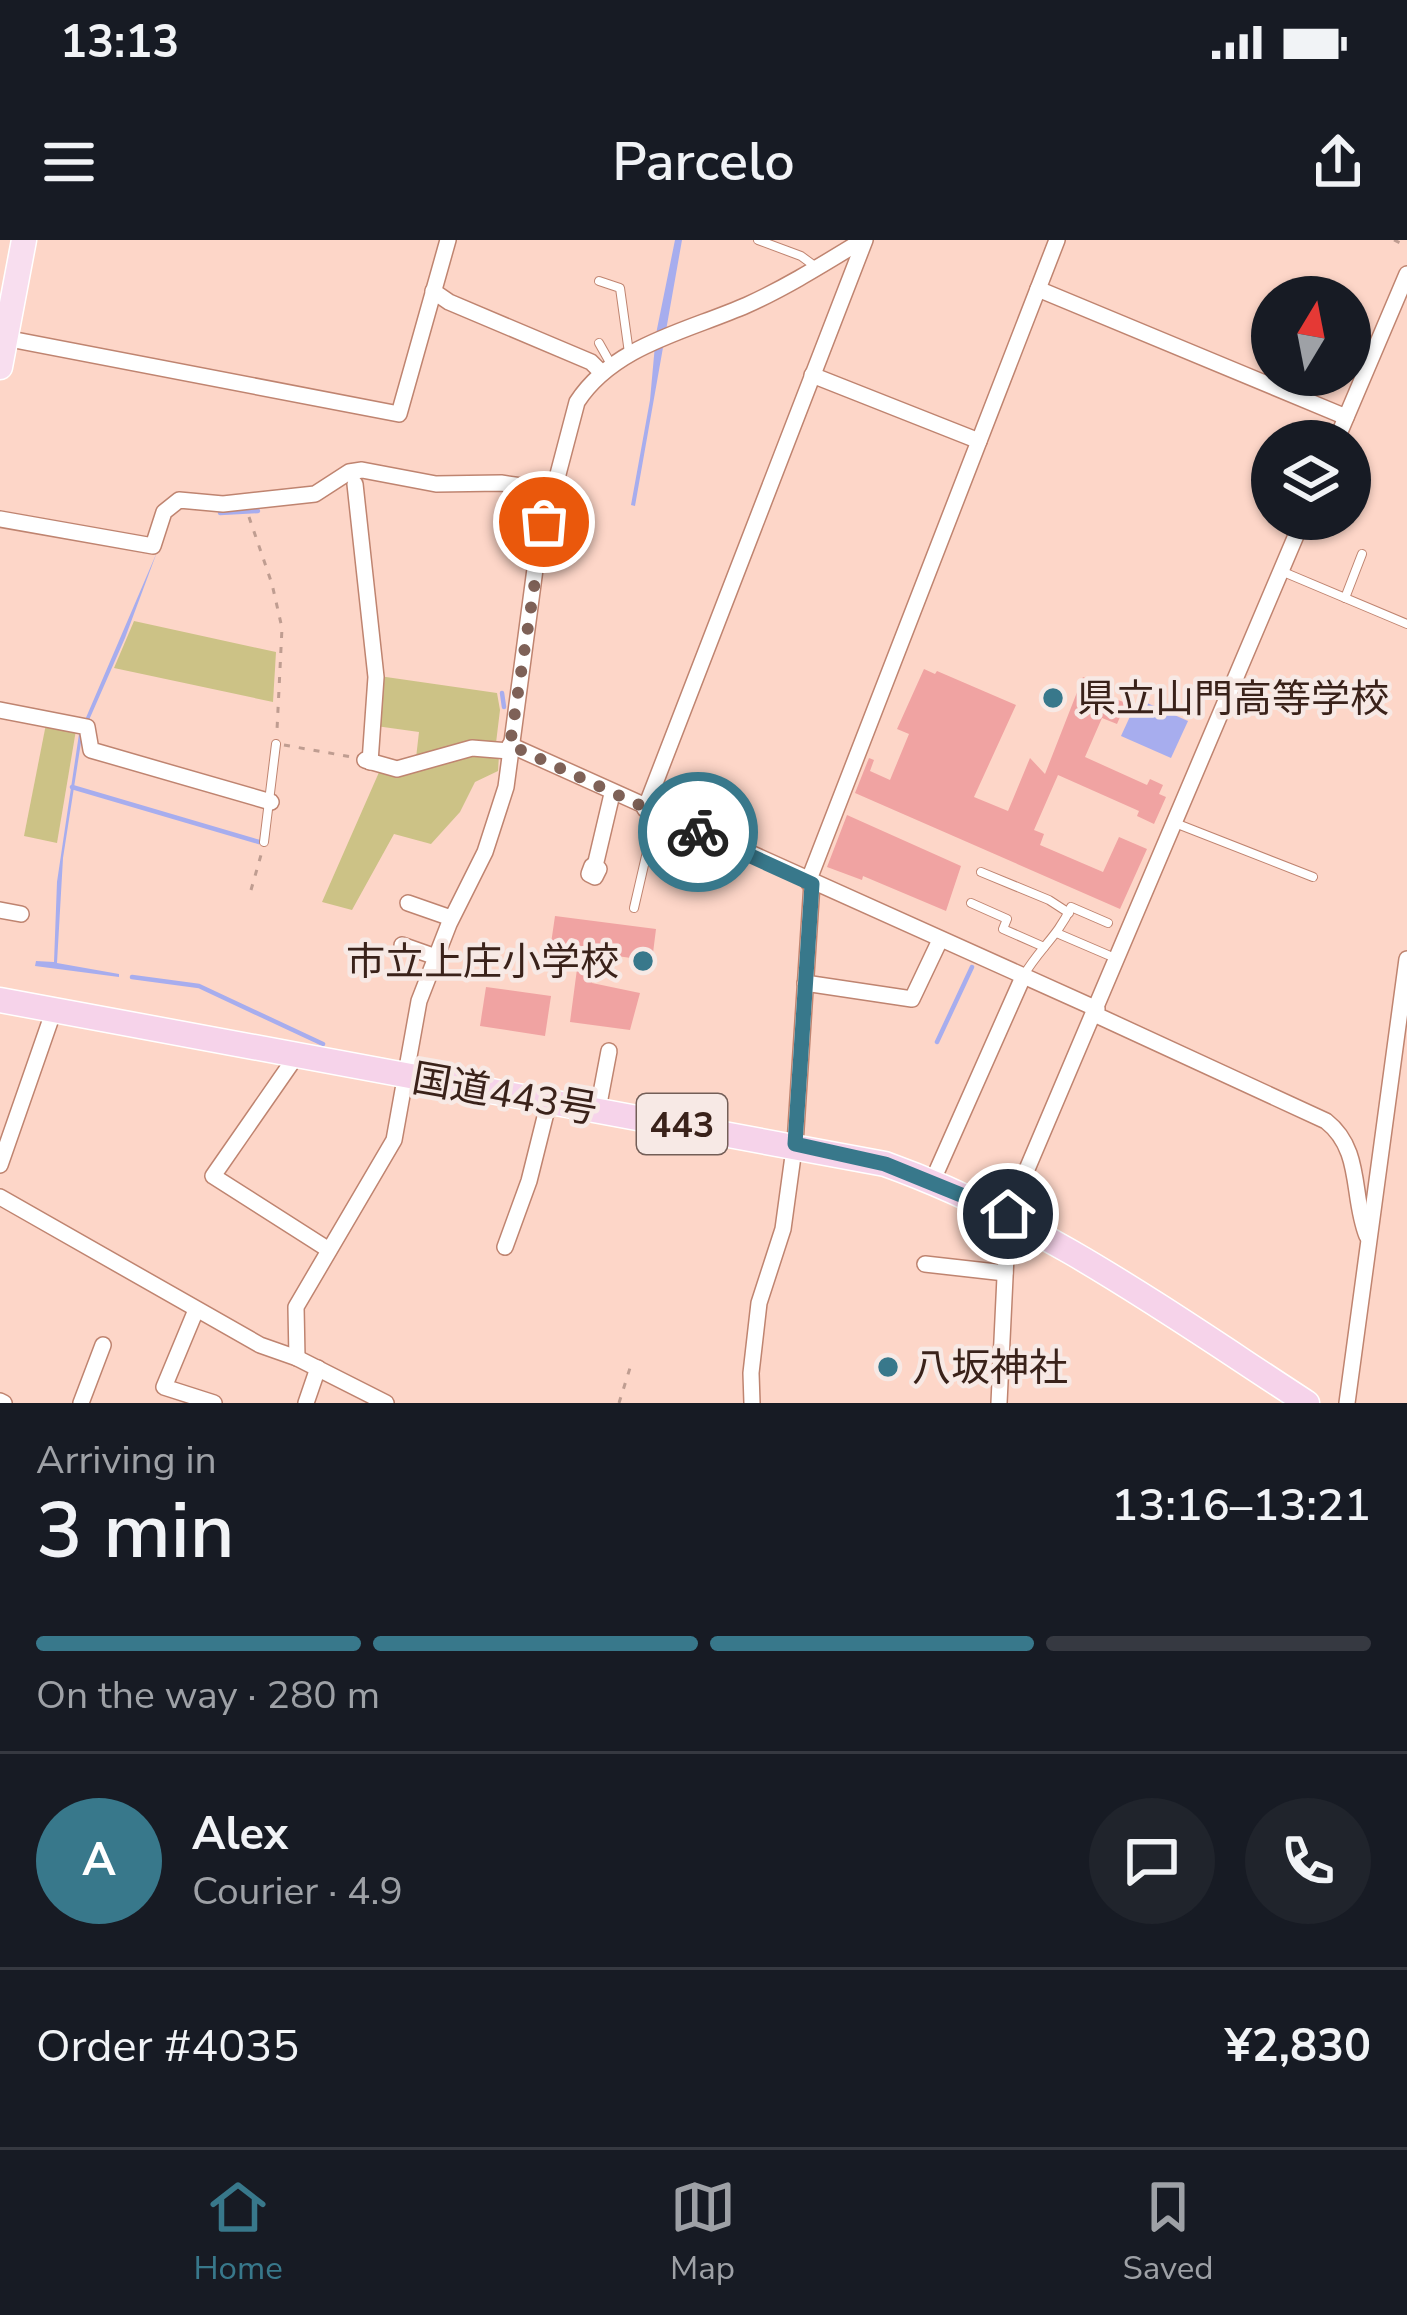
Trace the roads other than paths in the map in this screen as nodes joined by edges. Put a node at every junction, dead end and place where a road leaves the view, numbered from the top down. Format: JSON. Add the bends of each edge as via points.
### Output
{"nodes":[{"id":1,"x":24,"y":240,"type":"edge"},
{"id":2,"x":448,"y":240,"type":"edge"},
{"id":3,"x":758,"y":240,"type":"edge"},
{"id":4,"x":864,"y":240,"type":"edge"},
{"id":5,"x":1057,"y":240,"type":"edge"},
{"id":6,"x":816,"y":268,"type":"junction"},
{"id":7,"x":1407,"y":274,"type":"edge"},
{"id":8,"x":599,"y":281,"type":"dead end"},
{"id":9,"x":1038,"y":290,"type":"junction"},
{"id":10,"x":433,"y":291,"type":"junction"},
{"id":11,"x":3,"y":337,"type":"edge"},
{"id":12,"x":599,"y":343,"type":"dead end"},
{"id":13,"x":629,"y":355,"type":"junction"},
{"id":14,"x":0,"y":367,"type":"edge"},
{"id":15,"x":607,"y":370,"type":"junction"},
{"id":16,"x":812,"y":375,"type":"junction"},
{"id":17,"x":1346,"y":417,"type":"junction"},
{"id":18,"x":1345,"y":420,"type":"edge"},
{"id":19,"x":980,"y":441,"type":"junction"},
{"id":20,"x":355,"y":484,"type":"dead end"},
{"id":21,"x":551,"y":490,"type":"junction"},
{"id":22,"x":0,"y":519,"type":"edge"},
{"id":23,"x":1294,"y":540,"type":"edge"},
{"id":24,"x":1362,"y":554,"type":"dead end"},
{"id":25,"x":1281,"y":571,"type":"junction"},
{"id":26,"x":1345,"y":598,"type":"junction"},
{"id":27,"x":1407,"y":624,"type":"edge"},
{"id":28,"x":0,"y":710,"type":"edge"},
{"id":29,"x":276,"y":743,"type":"road end"},
{"id":30,"x":509,"y":748,"type":"junction"},
{"id":31,"x":612,"y":794,"type":"junction"},
{"id":32,"x":271,"y":802,"type":"junction"},
{"id":33,"x":651,"y":811,"type":"junction"},
{"id":34,"x":1175,"y":823,"type":"junction"},
{"id":35,"x":264,"y":842,"type":"road end"},
{"id":36,"x":595,"y":866,"type":"dead end"},
{"id":37,"x":980,"y":872,"type":"dead end"},
{"id":38,"x":1313,"y":877,"type":"dead end"},
{"id":39,"x":810,"y":883,"type":"junction"},
{"id":40,"x":971,"y":902,"type":"dead end"},
{"id":41,"x":408,"y":903,"type":"dead end"},
{"id":42,"x":634,"y":908,"type":"dead end"},
{"id":43,"x":0,"y":910,"type":"edge"},
{"id":44,"x":1069,"y":913,"type":"junction"},
{"id":45,"x":22,"y":914,"type":"dead end"},
{"id":46,"x":452,"y":918,"type":"junction"},
{"id":47,"x":1108,"y":923,"type":"dead end"},
{"id":48,"x":1059,"y":934,"type":"junction"},
{"id":49,"x":940,"y":940,"type":"junction"},
{"id":50,"x":402,"y":945,"type":"dead end"},
{"id":51,"x":1044,"y":947,"type":"junction"},
{"id":52,"x":1108,"y":955,"type":"dead end"},
{"id":53,"x":436,"y":957,"type":"junction"},
{"id":54,"x":1407,"y":958,"type":"edge"},
{"id":55,"x":1023,"y":977,"type":"junction"},
{"id":56,"x":805,"y":983,"type":"junction"},
{"id":57,"x":0,"y":1000,"type":"edge"},
{"id":58,"x":55,"y":1010,"type":"junction"},
{"id":59,"x":1096,"y":1011,"type":"junction"},
{"id":60,"x":609,"y":1052,"type":"dead end"},
{"id":61,"x":297,"y":1055,"type":"junction"},
{"id":62,"x":407,"y":1076,"type":"junction"},
{"id":63,"x":549,"y":1101,"type":"junction"},
{"id":64,"x":598,"y":1109,"type":"junction"},
{"id":65,"x":794,"y":1150,"type":"junction"},
{"id":66,"x":0,"y":1165,"type":"edge"},
{"id":67,"x":936,"y":1172,"type":"dead end"},
{"id":68,"x":0,"y":1197,"type":"edge"},
{"id":69,"x":1008,"y":1214,"type":"junction"},
{"id":70,"x":1368,"y":1239,"type":"junction"},
{"id":71,"x":506,"y":1247,"type":"dead end"},
{"id":72,"x":329,"y":1250,"type":"junction"},
{"id":73,"x":925,"y":1264,"type":"dead end"},
{"id":74,"x":1005,"y":1273,"type":"junction"},
{"id":75,"x":196,"y":1310,"type":"junction"},
{"id":76,"x":103,"y":1345,"type":"dead end"},
{"id":77,"x":297,"y":1358,"type":"junction"},
{"id":78,"x":317,"y":1368,"type":"junction"},
{"id":79,"x":81,"y":1403,"type":"edge"},
{"id":80,"x":214,"y":1403,"type":"edge"},
{"id":81,"x":306,"y":1403,"type":"edge"},
{"id":82,"x":386,"y":1403,"type":"edge"},
{"id":83,"x":752,"y":1403,"type":"edge"},
{"id":84,"x":999,"y":1403,"type":"edge"},
{"id":85,"x":1306,"y":1403,"type":"edge"},
{"id":86,"x":1347,"y":1403,"type":"edge"}],
"edges":[{"from":1,"to":11,"type":"main road"},
{"from":2,"to":10,"type":"street"},
{"from":3,"to":6,"type":"lane"},
{"from":4,"to":6,"type":"street"},
{"from":4,"to":16,"type":"street"},
{"from":5,"to":9,"type":"street"},
{"from":6,"to":13,"type":"street"},
{"from":7,"to":17,"type":"street"},
{"from":8,"to":13,"type":"lane","via":[[620,288]]},
{"from":9,"to":17,"type":"street"},
{"from":9,"to":19,"type":"street"},
{"from":10,"to":11,"type":"street","via":[[399,413]]},
{"from":10,"to":15,"type":"street"},
{"from":11,"to":14,"type":"main road"},
{"from":12,"to":15,"type":"lane"},
{"from":13,"to":15,"type":"street"},
{"from":15,"to":21,"type":"street","via":[[577,402]]},
{"from":16,"to":19,"type":"street"},
{"from":16,"to":33,"type":"street"},
{"from":17,"to":18,"type":"street"},
{"from":19,"to":39,"type":"street"},
{"from":20,"to":30,"type":"street","via":[[376,677],[366,761],[397,769],[472,748]]},
{"from":21,"to":22,"type":"street","via":[[436,484],[362,470],[315,494],[247,503],[178,500],[164,512],[153,546]]},
{"from":21,"to":30,"type":"street"},
{"from":23,"to":25,"type":"street"},
{"from":24,"to":26,"type":"lane"},
{"from":25,"to":26,"type":"lane"},
{"from":25,"to":34,"type":"street"},
{"from":26,"to":27,"type":"lane"},
{"from":28,"to":32,"type":"street","via":[[87,727],[91,750]]},
{"from":29,"to":32,"type":"lane"},
{"from":30,"to":31,"type":"street"},
{"from":30,"to":46,"type":"street","via":[[497,822]]},
{"from":31,"to":33,"type":"street"},
{"from":31,"to":36,"type":"street"},
{"from":32,"to":35,"type":"lane"},
{"from":33,"to":39,"type":"street"},
{"from":33,"to":42,"type":"lane"},
{"from":34,"to":38,"type":"lane"},
{"from":34,"to":59,"type":"street"},
{"from":37,"to":44,"type":"lane"},
{"from":39,"to":49,"type":"street"},
{"from":39,"to":56,"type":"street"},
{"from":40,"to":51,"type":"lane","via":[[1007,920],[1003,929]]},
{"from":41,"to":46,"type":"street"},
{"from":43,"to":45,"type":"street"},
{"from":44,"to":47,"type":"lane"},
{"from":44,"to":48,"type":"lane"},
{"from":46,"to":53,"type":"street"},
{"from":48,"to":51,"type":"lane"},
{"from":48,"to":52,"type":"lane"},
{"from":49,"to":55,"type":"street"},
{"from":49,"to":56,"type":"street","via":[[912,999]]},
{"from":50,"to":53,"type":"street"},
{"from":51,"to":55,"type":"lane"},
{"from":53,"to":62,"type":"street","via":[[419,1000]]},
{"from":54,"to":70,"type":"street"},
{"from":55,"to":59,"type":"street"},
{"from":55,"to":67,"type":"street"},
{"from":56,"to":65,"type":"street"},
{"from":57,"to":58,"type":"highway","name":"国道443号","number":"443"},
{"from":58,"to":61,"type":"highway","name":"国道443号","number":"443"},
{"from":58,"to":66,"type":"street"},
{"from":59,"to":69,"type":"street"},
{"from":59,"to":70,"type":"street","via":[[1340,1132],[1355,1165]]},
{"from":60,"to":64,"type":"street"},
{"from":61,"to":62,"type":"highway","name":"国道443号","number":"443"},
{"from":61,"to":72,"type":"street","via":[[213,1175]]},
{"from":62,"to":63,"type":"highway","name":"国道443号","number":"443"},
{"from":62,"to":72,"type":"street","via":[[394,1140]]},
{"from":63,"to":64,"type":"highway","name":"国道443号","number":"443"},
{"from":63,"to":71,"type":"street"},
{"from":64,"to":65,"type":"highway","name":"国道443号","number":"443"},
{"from":65,"to":69,"type":"highway","name":"国道443号","number":"443","via":[[885,1164]]},
{"from":65,"to":83,"type":"street","via":[[783,1229],[759,1303]]},
{"from":68,"to":75,"type":"street"},
{"from":69,"to":74,"type":"street"},
{"from":69,"to":85,"type":"highway","name":"国道443号","number":"443"},
{"from":70,"to":86,"type":"street"},
{"from":72,"to":77,"type":"street","via":[[296,1307]]},
{"from":73,"to":74,"type":"street"},
{"from":74,"to":84,"type":"street"},
{"from":75,"to":77,"type":"street"},
{"from":75,"to":80,"type":"street","via":[[164,1387]]},
{"from":76,"to":79,"type":"street"},
{"from":77,"to":78,"type":"street"},
{"from":78,"to":81,"type":"street"},
{"from":78,"to":82,"type":"street"}]}
